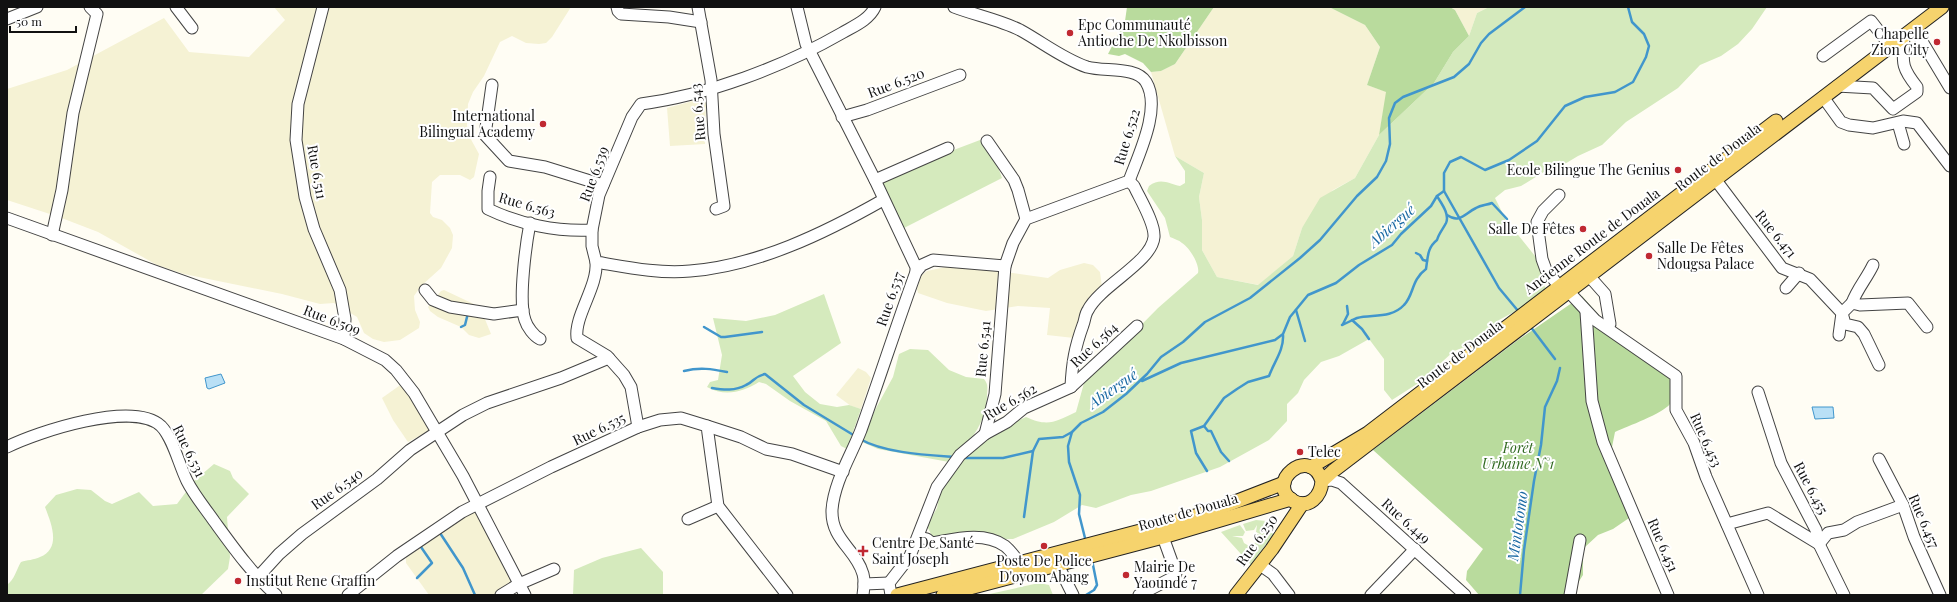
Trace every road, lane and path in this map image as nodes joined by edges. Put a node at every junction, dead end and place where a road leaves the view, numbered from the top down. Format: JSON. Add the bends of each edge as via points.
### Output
{"nodes":[{"id":1,"x":37,"y":7,"type":"edge"},
{"id":2,"x":90,"y":7,"type":"edge"},
{"id":3,"x":176,"y":7,"type":"edge"},
{"id":4,"x":323,"y":7,"type":"edge"},
{"id":5,"x":617,"y":7,"type":"edge"},
{"id":6,"x":698,"y":7,"type":"edge"},
{"id":7,"x":797,"y":7,"type":"edge"},
{"id":8,"x":875,"y":7,"type":"edge"},
{"id":9,"x":954,"y":7,"type":"edge"},
{"id":10,"x":1928,"y":7,"type":"edge"},
{"id":11,"x":1942,"y":7,"type":"edge"},
{"id":12,"x":7,"y":19,"type":"edge"},
{"id":13,"x":701,"y":22,"type":"junction"},
{"id":14,"x":192,"y":28,"type":"dead end"},
{"id":15,"x":1909,"y":32,"type":"junction"},
{"id":16,"x":1885,"y":39,"type":"junction"},
{"id":17,"x":809,"y":52,"type":"junction"},
{"id":18,"x":1823,"y":56,"type":"dead end"},
{"id":19,"x":960,"y":75,"type":"dead end"},
{"id":20,"x":492,"y":85,"type":"dead end"},
{"id":21,"x":1837,"y":86,"type":"junction"},
{"id":22,"x":712,"y":87,"type":"junction"},
{"id":23,"x":1950,"y":88,"type":"edge"},
{"id":24,"x":1823,"y":97,"type":"junction"},
{"id":25,"x":842,"y":117,"type":"junction"},
{"id":26,"x":1898,"y":123,"type":"junction"},
{"id":27,"x":986,"y":140,"type":"dead end"},
{"id":28,"x":1904,"y":144,"type":"dead end"},
{"id":29,"x":948,"y":148,"type":"dead end"},
{"id":30,"x":1950,"y":166,"type":"edge"},
{"id":31,"x":490,"y":176,"type":"dead end"},
{"id":32,"x":1715,"y":179,"type":"junction"},
{"id":33,"x":875,"y":180,"type":"junction"},
{"id":34,"x":1129,"y":181,"type":"junction"},
{"id":35,"x":603,"y":186,"type":"junction"},
{"id":36,"x":1559,"y":195,"type":"dead end"},
{"id":37,"x":883,"y":200,"type":"junction"},
{"id":38,"x":716,"y":209,"type":"dead end"},
{"id":39,"x":7,"y":218,"type":"edge"},
{"id":40,"x":1026,"y":218,"type":"junction"},
{"id":41,"x":530,"y":223,"type":"junction"},
{"id":42,"x":592,"y":230,"type":"junction"},
{"id":43,"x":52,"y":235,"type":"junction"},
{"id":44,"x":596,"y":262,"type":"junction"},
{"id":45,"x":1873,"y":265,"type":"dead end"},
{"id":46,"x":1005,"y":266,"type":"junction"},
{"id":47,"x":916,"y":272,"type":"junction"},
{"id":48,"x":1798,"y":273,"type":"junction"},
{"id":49,"x":1589,"y":276,"type":"junction"},
{"id":50,"x":1786,"y":288,"type":"dead end"},
{"id":51,"x":1564,"y":289,"type":"junction"},
{"id":52,"x":425,"y":290,"type":"dead end"},
{"id":53,"x":1852,"y":302,"type":"junction"},
{"id":54,"x":523,"y":310,"type":"junction"},
{"id":55,"x":1586,"y":312,"type":"junction"},
{"id":56,"x":1842,"y":313,"type":"junction"},
{"id":57,"x":1519,"y":323,"type":"junction"},
{"id":58,"x":1610,"y":324,"type":"dead end"},
{"id":59,"x":1137,"y":326,"type":"dead end"},
{"id":60,"x":1927,"y":327,"type":"dead end"},
{"id":61,"x":1839,"y":335,"type":"dead end"},
{"id":62,"x":344,"y":339,"type":"junction"},
{"id":63,"x":540,"y":340,"type":"dead end"},
{"id":64,"x":609,"y":358,"type":"junction"},
{"id":65,"x":1879,"y":365,"type":"dead end"},
{"id":66,"x":1071,"y":387,"type":"junction"},
{"id":67,"x":1758,"y":392,"type":"dead end"},
{"id":68,"x":707,"y":426,"type":"junction"},
{"id":69,"x":638,"y":427,"type":"junction"},
{"id":70,"x":439,"y":433,"type":"junction"},
{"id":71,"x":985,"y":434,"type":"junction"},
{"id":72,"x":7,"y":447,"type":"edge"},
{"id":73,"x":1879,"y":459,"type":"dead end"},
{"id":74,"x":1311,"y":467,"type":"junction"},
{"id":75,"x":843,"y":472,"type":"junction"},
{"id":76,"x":1322,"y":481,"type":"junction"},
{"id":77,"x":1284,"y":483,"type":"junction"},
{"id":78,"x":1297,"y":501,"type":"junction"},
{"id":79,"x":477,"y":504,"type":"junction"},
{"id":80,"x":1903,"y":505,"type":"junction"},
{"id":81,"x":718,"y":506,"type":"junction"},
{"id":82,"x":688,"y":519,"type":"dead end"},
{"id":83,"x":1727,"y":524,"type":"junction"},
{"id":84,"x":919,"y":537,"type":"junction"},
{"id":85,"x":1163,"y":537,"type":"junction"},
{"id":86,"x":1580,"y":540,"type":"dead end"},
{"id":87,"x":1819,"y":544,"type":"junction"},
{"id":88,"x":1415,"y":549,"type":"junction"},
{"id":89,"x":1052,"y":553,"type":"junction"},
{"id":90,"x":1019,"y":562,"type":"junction"},
{"id":91,"x":1058,"y":565,"type":"junction"},
{"id":92,"x":1260,"y":565,"type":"junction"},
{"id":93,"x":554,"y":569,"type":"dead end"},
{"id":94,"x":258,"y":577,"type":"junction"},
{"id":95,"x":889,"y":583,"type":"junction"},
{"id":96,"x":519,"y":584,"type":"junction"},
{"id":97,"x":864,"y":584,"type":"junction"},
{"id":98,"x":1071,"y":591,"type":"edge"},
{"id":99,"x":1455,"y":591,"type":"edge"},
{"id":100,"x":276,"y":595,"type":"edge"},
{"id":101,"x":348,"y":595,"type":"edge"},
{"id":102,"x":501,"y":595,"type":"edge"},
{"id":103,"x":526,"y":595,"type":"edge"},
{"id":104,"x":787,"y":595,"type":"edge"},
{"id":105,"x":863,"y":595,"type":"edge"},
{"id":106,"x":891,"y":595,"type":"edge"},
{"id":107,"x":897,"y":595,"type":"edge"},
{"id":108,"x":944,"y":595,"type":"edge"},
{"id":109,"x":1139,"y":595,"type":"edge"},
{"id":110,"x":1236,"y":595,"type":"edge"},
{"id":111,"x":1289,"y":595,"type":"edge"},
{"id":112,"x":1371,"y":595,"type":"edge"},
{"id":113,"x":1465,"y":595,"type":"edge"},
{"id":114,"x":1570,"y":595,"type":"edge"},
{"id":115,"x":1668,"y":595,"type":"edge"},
{"id":116,"x":1758,"y":595,"type":"edge"},
{"id":117,"x":1844,"y":595,"type":"edge"},
{"id":118,"x":1940,"y":595,"type":"edge"}],
"edges":[{"from":1,"to":12,"type":"street"},
{"from":2,"to":43,"type":"street","via":[[97,14],[73,113],[62,190]]},
{"from":3,"to":14,"type":"street"},
{"from":4,"to":62,"type":"street","name":"Rue 6.511","via":[[298,104],[296,140],[304,197],[344,304]]},
{"from":5,"to":13,"type":"street","via":[[621,14]]},
{"from":6,"to":13,"type":"street","name":"Rue 6.543"},
{"from":7,"to":17,"type":"street","name":"Rue 6.537"},
{"from":8,"to":17,"type":"street","name":"Rue 6.539","via":[[868,18]]},
{"from":9,"to":34,"type":"street","name":"Rue 6.522","via":[[1018,29],[1085,66],[1100,70],[1132,72],[1142,78],[1149,87],[1153,104]]},
{"from":10,"to":16,"type":"main road","name":"Ancienne Route de Douala"},
{"from":11,"to":15,"type":"main road","name":"Route de Douala"},
{"from":13,"to":22,"type":"street","name":"Rue 6.543"},
{"from":15,"to":21,"type":"main road","name":"Route de Douala"},
{"from":15,"to":21,"type":"street","via":[[1903,65],[1906,74],[1918,87],[1916,92],[1899,105],[1893,109],[1873,88]]},
{"from":15,"to":23,"type":"street"},
{"from":16,"to":18,"type":"street","via":[[1871,21]]},
{"from":16,"to":51,"type":"main road","name":"Ancienne Route de Douala"},
{"from":17,"to":22,"type":"street","name":"Rue 6.539"},
{"from":17,"to":25,"type":"street","name":"Rue 6.537"},
{"from":19,"to":25,"type":"street","name":"Rue 6.520"},
{"from":20,"to":35,"type":"street","via":[[485,135],[509,161],[545,167]]},
{"from":21,"to":24,"type":"main road","name":"Route de Douala"},
{"from":22,"to":35,"type":"street","name":"Rue 6.539","via":[[664,101],[641,104],[632,117]]},
{"from":22,"to":38,"type":"street","name":"Rue 6.543","via":[[714,134],[724,206]]},
{"from":24,"to":26,"type":"street","via":[[1844,124],[1873,128]]},
{"from":24,"to":32,"type":"main road","name":"Route de Douala"},
{"from":25,"to":33,"type":"street","name":"Rue 6.537"},
{"from":26,"to":28,"type":"street"},
{"from":26,"to":30,"type":"street","via":[[1908,120],[1917,123]]},
{"from":27,"to":40,"type":"street","via":[[1014,180]]},
{"from":29,"to":33,"type":"street"},
{"from":31,"to":41,"type":"street","name":"Rue 6.563","via":[[488,210]]},
{"from":32,"to":48,"type":"street","name":"Rue 6.471","via":[[1782,268]]},
{"from":32,"to":49,"type":"main road","name":"Route de Douala"},
{"from":33,"to":37,"type":"street","name":"Rue 6.537"},
{"from":34,"to":40,"type":"street","name":"Rue 6.522"},
{"from":34,"to":66,"type":"street","via":[[1134,186],[1153,228],[1152,246],[1095,300],[1087,311],[1074,353]]},
{"from":35,"to":42,"type":"street","name":"Rue 6.539"},
{"from":36,"to":51,"type":"street","name":"Rue 6.453","via":[[1543,211],[1537,222],[1546,270]]},
{"from":37,"to":44,"type":"street","via":[[847,220],[785,248],[715,267],[690,272],[665,272]]},
{"from":37,"to":47,"type":"street","name":"Rue 6.537"},
{"from":39,"to":43,"type":"street","name":"Rue 6.509"},
{"from":40,"to":46,"type":"street"},
{"from":41,"to":42,"type":"street","name":"Rue 6.563","via":[[572,231]]},
{"from":41,"to":54,"type":"street"},
{"from":42,"to":44,"type":"street","name":"Rue 6.539"},
{"from":43,"to":62,"type":"street","name":"Rue 6.509"},
{"from":44,"to":64,"type":"street","name":"Rue 6.539","via":[[597,273],[576,336]]},
{"from":45,"to":53,"type":"street"},
{"from":46,"to":47,"type":"street","via":[[933,260],[922,265]]},
{"from":46,"to":71,"type":"street","name":"Rue 6.541","via":[[995,394]]},
{"from":47,"to":75,"type":"street","name":"Rue 6.537","via":[[855,445]]},
{"from":48,"to":50,"type":"street"},
{"from":48,"to":56,"type":"street","name":"Rue 6.471","via":[[1810,280]]},
{"from":49,"to":51,"type":"main road","name":"Route de Douala"},
{"from":49,"to":58,"type":"street","via":[[1604,294]]},
{"from":51,"to":55,"type":"street","name":"Rue 6.453"},
{"from":51,"to":57,"type":"main road","name":"Ancienne Route de Douala"},
{"from":52,"to":54,"type":"street","via":[[433,300],[450,307],[494,314]]},
{"from":53,"to":56,"type":"street"},
{"from":53,"to":60,"type":"street","via":[[1860,305],[1908,303]]},
{"from":54,"to":63,"type":"street","via":[[530,330]]},
{"from":55,"to":83,"type":"street","name":"Rue 6.453","via":[[1676,376],[1676,410],[1694,444]]},
{"from":55,"to":115,"type":"street","name":"Rue 6.451","via":[[1592,402],[1603,442]]},
{"from":56,"to":61,"type":"street"},
{"from":56,"to":65,"type":"street","name":"Rue 6.471","via":[[1845,324],[1858,327],[1868,340]]},
{"from":57,"to":74,"type":"main road","name":"Ancienne Route de Douala","via":[[1368,433]]},
{"from":57,"to":76,"type":"main road","name":"Route de Douala"},
{"from":59,"to":66,"type":"street","name":"Rue 6.564"},
{"from":62,"to":70,"type":"street","name":"Rue 6.509","via":[[379,357],[396,370]]},
{"from":64,"to":69,"type":"street","via":[[631,387]]},
{"from":64,"to":70,"type":"street","name":"Rue 6.540","via":[[561,378],[487,403],[463,415]]},
{"from":66,"to":71,"type":"street","name":"Rue 6.562","via":[[1036,402]]},
{"from":67,"to":87,"type":"street","name":"Rue 6.455","via":[[1781,463],[1816,530]]},
{"from":68,"to":69,"type":"street","name":"Rue 6.535","via":[[681,418],[671,418]]},
{"from":68,"to":75,"type":"street","name":"Rue 6.535","via":[[741,436],[766,449],[792,454]]},
{"from":68,"to":81,"type":"street"},
{"from":69,"to":79,"type":"street","name":"Rue 6.535"},
{"from":70,"to":79,"type":"street","name":"Rue 6.509"},
{"from":70,"to":94,"type":"street","name":"Rue 6.540","via":[[410,450],[377,479],[302,534]]},
{"from":71,"to":84,"type":"street","name":"Rue 6.562","via":[[960,455],[937,487]]},
{"from":72,"to":94,"type":"street","name":"Rue 6.531","via":[[52,428],[113,416],[152,421],[161,426],[168,437],[193,493],[238,555]]},
{"from":73,"to":80,"type":"street","name":"Rue 6.457"},
{"from":74,"to":76,"type":"main road","via":[[1317,471]]},
{"from":74,"to":77,"type":"main road","via":[[1301,466],[1291,470]]},
{"from":75,"to":97,"type":"street","name":"Rue 6.537","via":[[832,510],[833,525],[846,549],[858,563]]},
{"from":76,"to":78,"type":"main road","name":"Route de Douala","via":[[1318,497],[1311,502]]},
{"from":76,"to":88,"type":"street","name":"Rue 6.449","via":[[1332,480],[1340,483]]},
{"from":77,"to":78,"type":"main road","via":[[1287,495]]},
{"from":77,"to":89,"type":"main road","via":[[1201,514]]},
{"from":78,"to":85,"type":"main road","name":"Route de Douala"},
{"from":78,"to":92,"type":"main road","name":"Rue 6.250"},
{"from":79,"to":96,"type":"street","name":"Rue 6.509"},
{"from":79,"to":101,"type":"street","name":"Rue 6.535","via":[[397,556]]},
{"from":80,"to":87,"type":"street","via":[[1857,522],[1844,530],[1828,533]]},
{"from":80,"to":118,"type":"street","name":"Rue 6.457"},
{"from":81,"to":82,"type":"street"},
{"from":81,"to":104,"type":"street"},
{"from":83,"to":87,"type":"street","via":[[1768,513]]},
{"from":83,"to":116,"type":"street","name":"Rue 6.453"},
{"from":84,"to":90,"type":"street","via":[[932,543],[972,537],[992,540],[1005,546]]},
{"from":84,"to":95,"type":"street","name":"Rue 6.562","via":[[910,556]]},
{"from":85,"to":91,"type":"main road","name":"Route de Douala"},
{"from":85,"to":109,"type":"street","via":[[1176,573],[1174,577]]},
{"from":86,"to":114,"type":"street"},
{"from":87,"to":117,"type":"street","name":"Rue 6.455"},
{"from":88,"to":99,"type":"street","name":"Rue 6.449"},
{"from":88,"to":112,"type":"street"},
{"from":89,"to":90,"type":"main road"},
{"from":89,"to":91,"type":"street"},
{"from":90,"to":107,"type":"main road"},
{"from":91,"to":98,"type":"street"},
{"from":91,"to":108,"type":"main road","name":"Route de Douala"},
{"from":92,"to":110,"type":"main road","name":"Rue 6.250"},
{"from":92,"to":111,"type":"street","via":[[1273,574]]},
{"from":93,"to":96,"type":"street"},
{"from":94,"to":100,"type":"street","name":"Rue 6.531"},
{"from":95,"to":97,"type":"street"},
{"from":95,"to":106,"type":"street"},
{"from":96,"to":102,"type":"street"},
{"from":96,"to":103,"type":"street","name":"Rue 6.509"},
{"from":97,"to":105,"type":"street","name":"Rue 6.537"},
{"from":99,"to":113,"type":"street","name":"Rue 6.449"}]}
